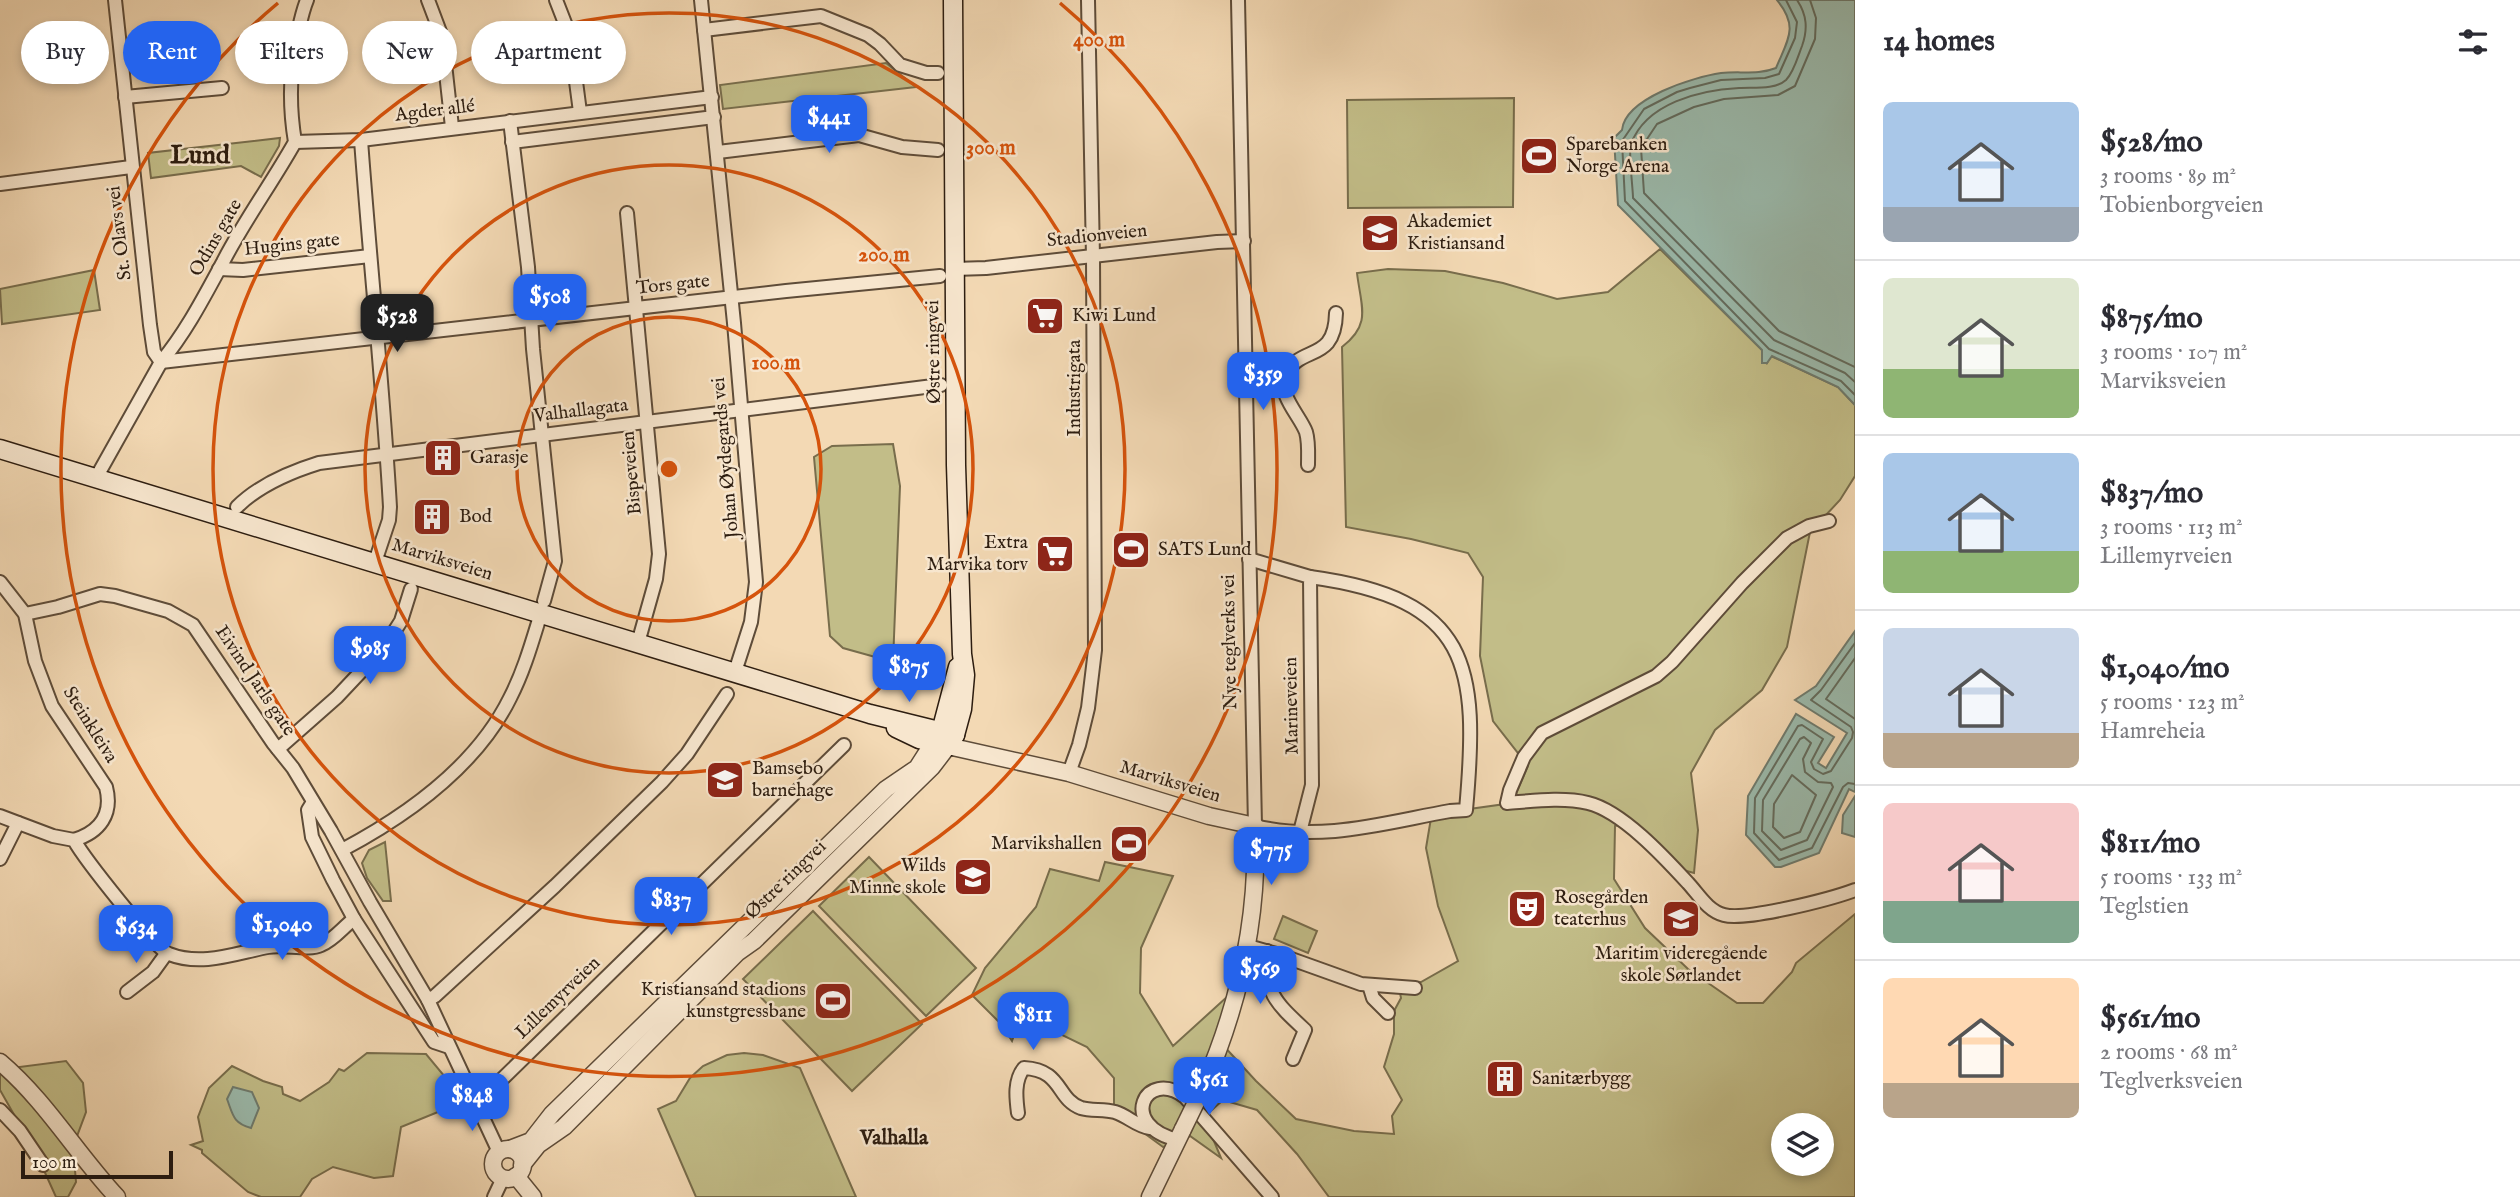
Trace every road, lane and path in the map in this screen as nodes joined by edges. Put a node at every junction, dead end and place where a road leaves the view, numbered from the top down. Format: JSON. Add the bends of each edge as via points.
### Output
{"nodes":[{"id":1,"x":115,"y":0,"type":"edge"},
{"id":2,"x":307,"y":0,"type":"edge"},
{"id":3,"x":428,"y":0,"type":"edge"},
{"id":4,"x":556,"y":0,"type":"edge"},
{"id":5,"x":701,"y":0,"type":"edge"},
{"id":6,"x":1088,"y":0,"type":"edge"},
{"id":7,"x":1238,"y":0,"type":"edge"},
{"id":8,"x":951,"y":3,"type":"edge"},
{"id":9,"x":705,"y":30,"type":"junction"},
{"id":10,"x":937,"y":73,"type":"dead end"},
{"id":11,"x":222,"y":88,"type":"dead end"},
{"id":12,"x":125,"y":97,"type":"junction"},
{"id":13,"x":712,"y":97,"type":"junction"},
{"id":14,"x":580,"y":112,"type":"junction"},
{"id":15,"x":714,"y":117,"type":"junction"},
{"id":16,"x":510,"y":121,"type":"junction"},
{"id":17,"x":452,"y":127,"type":"junction"},
{"id":18,"x":361,"y":140,"type":"junction"},
{"id":19,"x":295,"y":142,"type":"junction"},
{"id":20,"x":512,"y":142,"type":"junction"},
{"id":21,"x":938,"y":150,"type":"dead end"},
{"id":22,"x":718,"y":152,"type":"junction"},
{"id":23,"x":131,"y":167,"type":"junction"},
{"id":24,"x":0,"y":184,"type":"edge"},
{"id":25,"x":628,"y":213,"type":"dead end"},
{"id":26,"x":1244,"y":241,"type":"junction"},
{"id":27,"x":370,"y":256,"type":"junction"},
{"id":28,"x":1093,"y":257,"type":"junction"},
{"id":29,"x":219,"y":269,"type":"junction"},
{"id":30,"x":947,"y":272,"type":"junction"},
{"id":31,"x":730,"y":298,"type":"junction"},
{"id":32,"x":637,"y":308,"type":"junction"},
{"id":33,"x":1336,"y":313,"type":"dead end"},
{"id":34,"x":531,"y":319,"type":"junction"},
{"id":35,"x":379,"y":337,"type":"junction"},
{"id":36,"x":161,"y":362,"type":"junction"},
{"id":37,"x":941,"y":385,"type":"dead end"},
{"id":38,"x":740,"y":410,"type":"junction"},
{"id":39,"x":646,"y":423,"type":"junction"},
{"id":40,"x":542,"y":436,"type":"junction"},
{"id":41,"x":0,"y":449,"type":"edge"},
{"id":42,"x":387,"y":454,"type":"junction"},
{"id":43,"x":1308,"y":465,"type":"dead end"},
{"id":44,"x":96,"y":478,"type":"junction"},
{"id":45,"x":237,"y":507,"type":"dead end"},
{"id":46,"x":1829,"y":522,"type":"dead end"},
{"id":47,"x":1249,"y":559,"type":"junction"},
{"id":48,"x":375,"y":562,"type":"junction"},
{"id":49,"x":1310,"y":577,"type":"junction"},
{"id":50,"x":0,"y":582,"type":"edge"},
{"id":51,"x":411,"y":589,"type":"dead end"},
{"id":52,"x":542,"y":607,"type":"junction"},
{"id":53,"x":25,"y":614,"type":"junction"},
{"id":54,"x":638,"y":642,"type":"junction"},
{"id":55,"x":735,"y":672,"type":"junction"},
{"id":56,"x":727,"y":694,"type":"dead end"},
{"id":57,"x":944,"y":739,"type":"junction"},
{"id":58,"x":844,"y":745,"type":"dead end"},
{"id":59,"x":278,"y":749,"type":"junction"},
{"id":60,"x":1069,"y":773,"type":"junction"},
{"id":61,"x":313,"y":802,"type":"junction"},
{"id":62,"x":0,"y":816,"type":"edge"},
{"id":63,"x":18,"y":823,"type":"junction"},
{"id":64,"x":1255,"y":826,"type":"junction"},
{"id":65,"x":1300,"y":832,"type":"junction"},
{"id":66,"x":74,"y":840,"type":"junction"},
{"id":67,"x":342,"y":850,"type":"junction"},
{"id":68,"x":0,"y":859,"type":"edge"},
{"id":69,"x":1855,"y":890,"type":"edge"},
{"id":70,"x":354,"y":919,"type":"junction"},
{"id":71,"x":1248,"y":946,"type":"junction"},
{"id":72,"x":1266,"y":951,"type":"junction"},
{"id":73,"x":166,"y":954,"type":"junction"},
{"id":74,"x":1369,"y":985,"type":"junction"},
{"id":75,"x":1415,"y":988,"type":"dead end"},
{"id":76,"x":127,"y":992,"type":"dead end"},
{"id":77,"x":428,"y":1000,"type":"junction"},
{"id":78,"x":1388,"y":1013,"type":"dead end"},
{"id":79,"x":449,"y":1047,"type":"junction"},
{"id":80,"x":1293,"y":1059,"type":"dead end"},
{"id":81,"x":0,"y":1062,"type":"edge"},
{"id":82,"x":475,"y":1100,"type":"junction"},
{"id":83,"x":0,"y":1110,"type":"edge"},
{"id":84,"x":1018,"y":1113,"type":"dead end"},
{"id":85,"x":1150,"y":1128,"type":"junction"},
{"id":86,"x":1180,"y":1134,"type":"junction"},
{"id":87,"x":505,"y":1150,"type":"junction"},
{"id":88,"x":43,"y":1165,"type":"dead end"},
{"id":89,"x":514,"y":1173,"type":"junction"},
{"id":90,"x":117,"y":1197,"type":"edge"},
{"id":91,"x":494,"y":1197,"type":"edge"},
{"id":92,"x":533,"y":1197,"type":"edge"},
{"id":93,"x":1150,"y":1197,"type":"edge"},
{"id":94,"x":1272,"y":1197,"type":"edge"}],
"edges":[{"from":1,"to":12,"type":"street","name":"St. Olavs vei"},
{"from":2,"to":19,"type":"street","via":[[290,73]]},
{"from":3,"to":17,"type":"street","via":[[442,37]]},
{"from":4,"to":14,"type":"street","via":[[570,36]]},
{"from":5,"to":9,"type":"street","name":"Johan Øydegards vei"},
{"from":6,"to":28,"type":"street","name":"Industrigata"},
{"from":7,"to":26,"type":"street","name":"Nye teglverks vei"},
{"from":8,"to":30,"type":"main road","name":"Østre ringvei"},
{"from":9,"to":10,"type":"street","via":[[821,16],[868,35],[900,65]]},
{"from":9,"to":13,"type":"street","name":"Johan Øydegards vei"},
{"from":11,"to":12,"type":"street"},
{"from":12,"to":23,"type":"street","name":"St. Olavs vei"},
{"from":13,"to":14,"type":"street","name":"Agder allé"},
{"from":13,"to":15,"type":"street","name":"Johan Øydegards vei"},
{"from":14,"to":16,"type":"street","name":"Agder allé"},
{"from":15,"to":20,"type":"street"},
{"from":15,"to":22,"type":"street","name":"Johan Øydegards vei"},
{"from":16,"to":17,"type":"street","name":"Agder allé"},
{"from":16,"to":20,"type":"street"},
{"from":17,"to":18,"type":"street","name":"Agder allé"},
{"from":18,"to":19,"type":"street","name":"Agder allé"},
{"from":18,"to":27,"type":"street"},
{"from":19,"to":29,"type":"street","name":"Odins gate"},
{"from":20,"to":34,"type":"street"},
{"from":21,"to":22,"type":"street","via":[[902,147],[859,135]]},
{"from":22,"to":31,"type":"street","name":"Johan Øydegards vei"},
{"from":23,"to":24,"type":"street"},
{"from":23,"to":36,"type":"street","name":"St. Olavs vei","via":[[154,352]]},
{"from":25,"to":32,"type":"street","name":"Bispeveien"},
{"from":26,"to":28,"type":"street","name":"Stadionveien"},
{"from":26,"to":47,"type":"street","name":"Nye teglverks vei"},
{"from":27,"to":29,"type":"street","name":"Hugins gate","via":[[264,269]]},
{"from":27,"to":35,"type":"street"},
{"from":28,"to":30,"type":"street","name":"Stadionveien"},
{"from":28,"to":60,"type":"street","name":"Industrigata","via":[[1095,650],[1088,708]]},
{"from":29,"to":36,"type":"street","name":"Odins gate"},
{"from":30,"to":31,"type":"street","name":"Tors gate"},
{"from":30,"to":57,"type":"main road","name":"Østre ringvei","via":[[962,653]]},
{"from":31,"to":32,"type":"street","name":"Tors gate"},
{"from":31,"to":38,"type":"street","name":"Johan Øydegards vei"},
{"from":32,"to":34,"type":"street","name":"Tors gate"},
{"from":32,"to":39,"type":"street","name":"Bispeveien"},
{"from":33,"to":43,"type":"street","via":[[1332,338],[1292,366],[1283,385],[1306,432]]},
{"from":34,"to":35,"type":"street","name":"Tors gate"},
{"from":34,"to":40,"type":"street"},
{"from":35,"to":36,"type":"street","name":"Tors gate"},
{"from":35,"to":42,"type":"street"},
{"from":36,"to":44,"type":"street","name":"Odins gate"},
{"from":37,"to":38,"type":"street","name":"Valhallagata"},
{"from":38,"to":39,"type":"street","name":"Valhallagata"},
{"from":38,"to":55,"type":"street","name":"Johan Øydegards vei","via":[[756,593]]},
{"from":39,"to":40,"type":"street","name":"Valhallagata"},
{"from":39,"to":54,"type":"street","name":"Bispeveien","via":[[659,565]]},
{"from":40,"to":42,"type":"street","name":"Valhallagata"},
{"from":40,"to":52,"type":"street","via":[[555,561]]},
{"from":41,"to":44,"type":"main road","name":"Marviksveien"},
{"from":42,"to":45,"type":"street","name":"Valhallagata","via":[[307,467],[252,494]]},
{"from":42,"to":48,"type":"street","via":[[389,520]]},
{"from":44,"to":48,"type":"main road","name":"Marviksveien"},
{"from":46,"to":69,"type":"street","via":[[1808,526],[1787,538],[1656,676],[1542,733],[1524,757],[1507,803],[1565,801],[1601,807],[1643,839],[1721,915],[1780,910]]},
{"from":47,"to":49,"type":"street"},
{"from":47,"to":64,"type":"street","name":"Nye teglverks vei"},
{"from":48,"to":52,"type":"main road","name":"Marviksveien"},
{"from":49,"to":65,"type":"street","name":"Marineveien","via":[[1312,785]]},
{"from":49,"to":65,"type":"street","name":"Marviksveien","via":[[1397,597],[1420,610],[1460,657],[1470,709],[1466,810],[1342,831]]},
{"from":50,"to":53,"type":"street","name":"Steinkleiva"},
{"from":51,"to":59,"type":"street","via":[[401,621],[385,646]]},
{"from":52,"to":54,"type":"main road","name":"Marviksveien"},
{"from":52,"to":67,"type":"street","via":[[517,684],[481,744],[438,787]]},
{"from":53,"to":59,"type":"street","name":"Eivind Jarls gate","via":[[100,594],[181,616],[203,636]]},
{"from":53,"to":66,"type":"street","name":"Steinkleiva","via":[[35,662],[52,706],[108,797],[101,824]]},
{"from":54,"to":55,"type":"main road","name":"Marviksveien"},
{"from":55,"to":57,"type":"main road","name":"Marviksveien"},
{"from":56,"to":77,"type":"street","via":[[662,782]]},
{"from":57,"to":60,"type":"street","name":"Marviksveien"},
{"from":57,"to":87,"type":"street","name":"Østre ringvei","via":[[917,768],[886,789],[552,1114],[531,1140]]},
{"from":57,"to":89,"type":"street","name":"Østre ringvei","via":[[932,767]]},
{"from":58,"to":82,"type":"street","name":"Lillemyrveien","via":[[496,1085]]},
{"from":59,"to":61,"type":"street","name":"Eivind Jarls gate"},
{"from":60,"to":64,"type":"street","name":"Marviksveien"},
{"from":61,"to":67,"type":"street","name":"Eivind Jarls gate"},
{"from":61,"to":70,"type":"street","name":"Eivind Jarls gate","via":[[308,810],[312,837]]},
{"from":62,"to":63,"type":"street"},
{"from":63,"to":66,"type":"street"},
{"from":63,"to":68,"type":"street"},
{"from":64,"to":65,"type":"street","name":"Marviksveien"},
{"from":64,"to":71,"type":"street","name":"Nye teglverks vei"},
{"from":66,"to":73,"type":"street","via":[[99,877]]},
{"from":67,"to":77,"type":"street","name":"Eivind Jarls gate"},
{"from":70,"to":73,"type":"street","via":[[314,948],[286,945],[209,959]]},
{"from":70,"to":79,"type":"street","name":"Eivind Jarls gate","via":[[434,1042]]},
{"from":71,"to":72,"type":"street"},
{"from":71,"to":86,"type":"street","name":"Nye teglverks vei","bridge":true,"via":[[1230,1018]]},
{"from":72,"to":74,"type":"street"},
{"from":72,"to":80,"type":"street","via":[[1270,990],[1305,1030]]},
{"from":73,"to":76,"type":"street","via":[[153,972]]},
{"from":74,"to":75,"type":"street"},
{"from":74,"to":78,"type":"street","via":[[1373,998]]},
{"from":77,"to":79,"type":"street","name":"Eivind Jarls gate"},
{"from":79,"to":82,"type":"street","name":"Eivind Jarls gate"},
{"from":81,"to":90,"type":"street","via":[[38,1098]]},
{"from":82,"to":87,"type":"street","name":"Eivind Jarls gate"},
{"from":83,"to":88,"type":"street"},
{"from":84,"to":85,"type":"street","via":[[1019,1074],[1024,1068],[1042,1070],[1080,1107],[1125,1115]]},
{"from":85,"to":86,"type":"street","via":[[1159,1134]]},
{"from":85,"to":94,"type":"street","via":[[1142,1111],[1144,1101],[1167,1087],[1177,1090]]},
{"from":86,"to":93,"type":"street","name":"Nye teglverks vei"},
{"from":87,"to":89,"type":"street","via":[[519,1154]]},
{"from":87,"to":89,"type":"street","via":[[495,1155],[494,1171]]},
{"from":89,"to":91,"type":"street"},
{"from":89,"to":92,"type":"street"}]}
